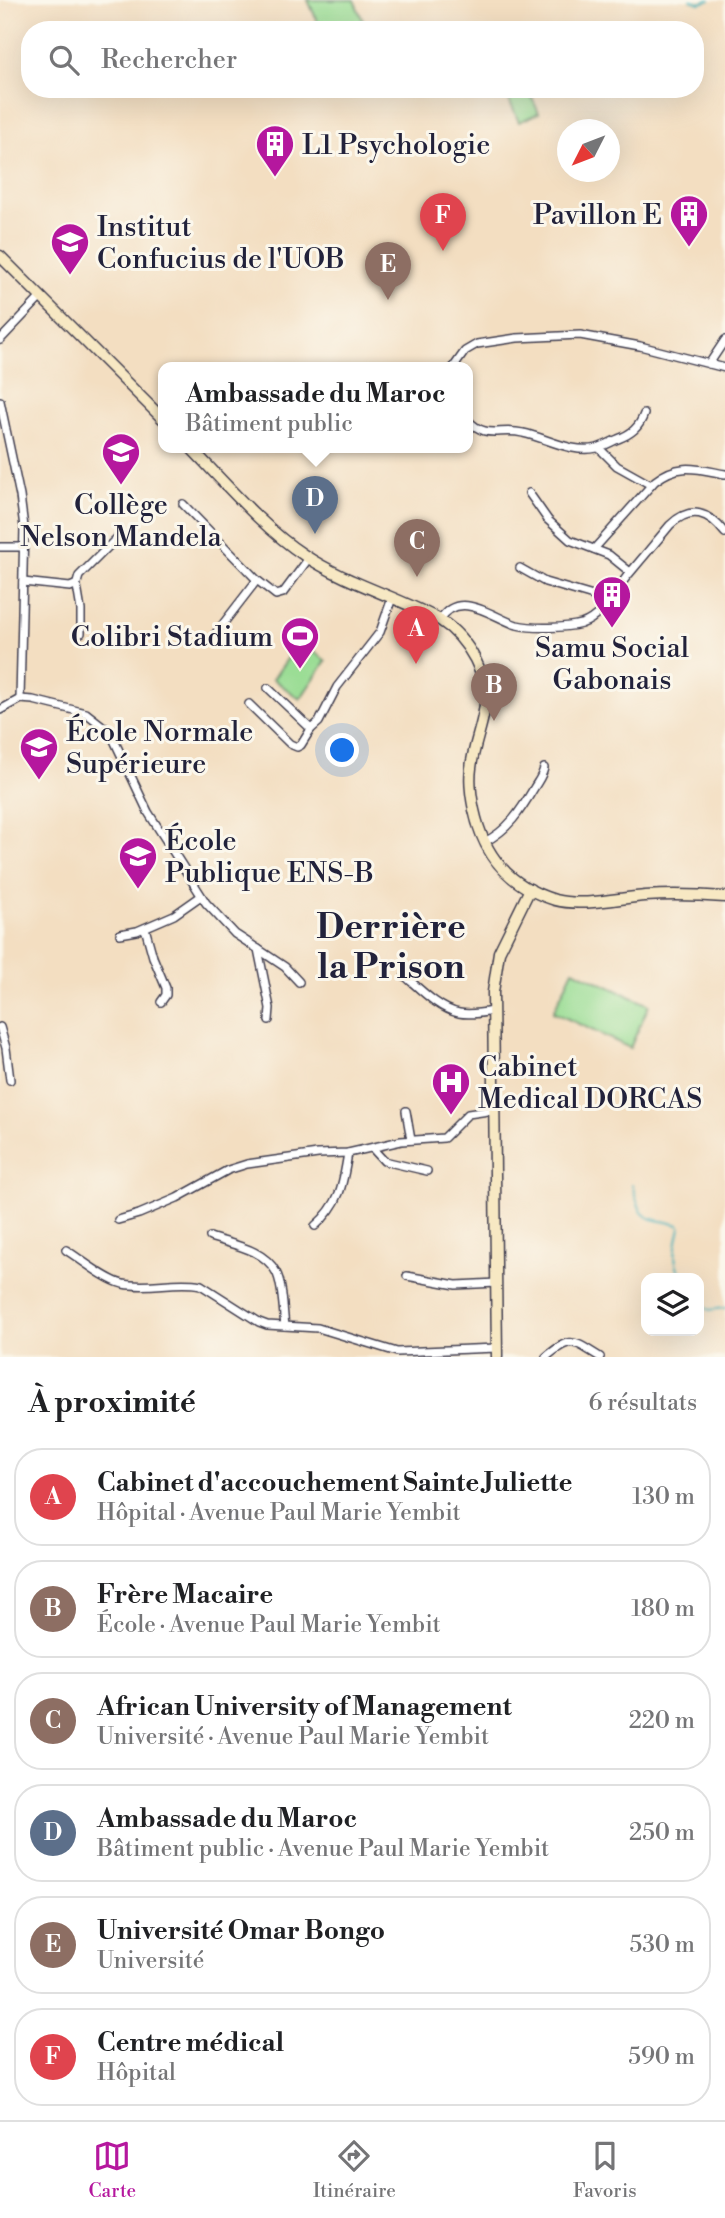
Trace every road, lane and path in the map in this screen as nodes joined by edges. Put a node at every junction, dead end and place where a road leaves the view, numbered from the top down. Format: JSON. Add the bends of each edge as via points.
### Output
{"nodes":[{"id":1,"x":0,"y":256,"type":"edge"},
{"id":2,"x":41,"y":297,"type":"junction"},
{"id":3,"x":0,"y":340,"type":"edge"},
{"id":4,"x":725,"y":340,"type":"edge"},
{"id":5,"x":458,"y":362,"type":"edge"},
{"id":6,"x":709,"y":364,"type":"junction"},
{"id":7,"x":725,"y":368,"type":"edge"},
{"id":8,"x":0,"y":401,"type":"edge"},
{"id":9,"x":158,"y":414,"type":"edge"},
{"id":10,"x":644,"y":414,"type":"dead end"},
{"id":11,"x":473,"y":424,"type":"edge"},
{"id":12,"x":599,"y":448,"type":"junction"},
{"id":13,"x":196,"y":453,"type":"edge"},
{"id":14,"x":725,"y":474,"type":"edge"},
{"id":15,"x":651,"y":485,"type":"junction"},
{"id":16,"x":529,"y":493,"type":"dead end"},
{"id":17,"x":183,"y":504,"type":"dead end"},
{"id":18,"x":725,"y":533,"type":"edge"},
{"id":19,"x":116,"y":539,"type":"dead end"},
{"id":20,"x":0,"y":547,"type":"edge"},
{"id":21,"x":24,"y":547,"type":"junction"},
{"id":22,"x":594,"y":549,"type":"junction"},
{"id":23,"x":309,"y":558,"type":"junction"},
{"id":24,"x":520,"y":568,"type":"dead end"},
{"id":25,"x":630,"y":572,"type":"junction"},
{"id":26,"x":257,"y":580,"type":"junction"},
{"id":27,"x":23,"y":582,"type":"junction"},
{"id":28,"x":76,"y":585,"type":"junction"},
{"id":29,"x":392,"y":598,"type":"junction"},
{"id":30,"x":604,"y":605,"type":"junction"},
{"id":31,"x":440,"y":620,"type":"junction"},
{"id":32,"x":81,"y":633,"type":"dead end"},
{"id":33,"x":209,"y":642,"type":"dead end"},
{"id":34,"x":268,"y":688,"type":"dead end"},
{"id":35,"x":20,"y":699,"type":"junction"},
{"id":36,"x":249,"y":704,"type":"dead end"},
{"id":37,"x":0,"y":710,"type":"edge"},
{"id":38,"x":311,"y":729,"type":"junction"},
{"id":39,"x":544,"y":768,"type":"dead end"},
{"id":40,"x":484,"y":842,"type":"junction"},
{"id":41,"x":530,"y":888,"type":"junction"},
{"id":42,"x":725,"y":897,"type":"edge"},
{"id":43,"x":204,"y":899,"type":"junction"},
{"id":44,"x":145,"y":928,"type":"junction"},
{"id":45,"x":120,"y":934,"type":"dead end"},
{"id":46,"x":258,"y":949,"type":"junction"},
{"id":47,"x":404,"y":976,"type":"dead end"},
{"id":48,"x":299,"y":982,"type":"dead end"},
{"id":49,"x":161,"y":1002,"type":"dead end"},
{"id":50,"x":492,"y":1011,"type":"junction"},
{"id":51,"x":268,"y":1020,"type":"dead end"},
{"id":52,"x":0,"y":1027,"type":"edge"},
{"id":53,"x":10,"y":1080,"type":"dead end"},
{"id":54,"x":495,"y":1110,"type":"junction"},
{"id":55,"x":406,"y":1111,"type":"dead end"},
{"id":56,"x":411,"y":1140,"type":"junction"},
{"id":57,"x":373,"y":1149,"type":"junction"},
{"id":58,"x":348,"y":1153,"type":"junction"},
{"id":59,"x":428,"y":1171,"type":"dead end"},
{"id":60,"x":118,"y":1220,"type":"dead end"},
{"id":61,"x":315,"y":1226,"type":"dead end"},
{"id":62,"x":211,"y":1237,"type":"dead end"},
{"id":63,"x":66,"y":1250,"type":"dead end"},
{"id":64,"x":407,"y":1276,"type":"dead end"},
{"id":65,"x":497,"y":1283,"type":"junction"},
{"id":66,"x":285,"y":1326,"type":"junction"},
{"id":67,"x":554,"y":1351,"type":"junction"},
{"id":68,"x":497,"y":1352,"type":"edge"},
{"id":69,"x":546,"y":1357,"type":"edge"},
{"id":70,"x":560,"y":1357,"type":"edge"},
{"id":71,"x":600,"y":1357,"type":"edge"}],
"edges":[{"from":1,"to":2,"type":"main road"},
{"from":2,"to":3,"type":"street"},
{"from":2,"to":9,"type":"main road"},
{"from":4,"to":6,"type":"street"},
{"from":5,"to":6,"type":"street","via":[[466,351],[492,340],[580,335]]},
{"from":6,"to":7,"type":"street"},
{"from":8,"to":21,"type":"street","via":[[23,514]]},
{"from":10,"to":12,"type":"street","via":[[631,433]]},
{"from":11,"to":12,"type":"street","via":[[487,433],[520,432],[568,446]]},
{"from":12,"to":15,"type":"street","via":[[617,466]]},
{"from":13,"to":23,"type":"main road","via":[[277,534]]},
{"from":14,"to":15,"type":"street","via":[[677,468]]},
{"from":15,"to":22,"type":"street"},
{"from":16,"to":22,"type":"street","via":[[564,535]]},
{"from":17,"to":26,"type":"street"},
{"from":18,"to":25,"type":"street","via":[[705,515],[682,515]]},
{"from":19,"to":28,"type":"street","via":[[79,576]]},
{"from":20,"to":21,"type":"street"},
{"from":21,"to":27,"type":"street"},
{"from":22,"to":25,"type":"street"},
{"from":23,"to":26,"type":"street","via":[[283,593],[270,592]]},
{"from":23,"to":29,"type":"main road"},
{"from":24,"to":30,"type":"street","via":[[545,582],[593,596]]},
{"from":25,"to":30,"type":"street"},
{"from":26,"to":33,"type":"street"},
{"from":27,"to":28,"type":"street"},
{"from":27,"to":35,"type":"street"},
{"from":28,"to":32,"type":"street"},
{"from":29,"to":31,"type":"main road"},
{"from":29,"to":38,"type":"street","via":[[380,632]]},
{"from":30,"to":31,"type":"street","via":[[593,618],[572,626],[520,625],[472,606],[451,610]]},
{"from":31,"to":40,"type":"main road","via":[[465,643],[484,685],[485,709],[470,774],[473,806]]},
{"from":34,"to":38,"type":"street"},
{"from":35,"to":37,"type":"street"},
{"from":35,"to":43,"type":"street","via":[[86,713],[104,727],[148,812]]},
{"from":36,"to":38,"type":"street","via":[[294,747],[302,745]]},
{"from":39,"to":40,"type":"street","via":[[518,814]]},
{"from":40,"to":41,"type":"main road","via":[[506,872]]},
{"from":41,"to":42,"type":"main road","via":[[556,900],[574,902],[661,895]]},
{"from":41,"to":50,"type":"main road","via":[[499,951]]},
{"from":43,"to":44,"type":"street"},
{"from":43,"to":46,"type":"street","via":[[235,934]]},
{"from":44,"to":45,"type":"street"},
{"from":44,"to":49,"type":"street","via":[[166,988]]},
{"from":46,"to":48,"type":"street"},
{"from":46,"to":51,"type":"street","via":[[270,1008]]},
{"from":47,"to":50,"type":"street","via":[[457,1013]]},
{"from":50,"to":54,"type":"main road"},
{"from":52,"to":53,"type":"street"},
{"from":54,"to":56,"type":"street","via":[[468,1114],[444,1138]]},
{"from":54,"to":65,"type":"main road"},
{"from":55,"to":56,"type":"street"},
{"from":56,"to":57,"type":"street"},
{"from":57,"to":58,"type":"street"},
{"from":57,"to":59,"type":"street","via":[[384,1161]]},
{"from":58,"to":60,"type":"street","via":[[247,1164]]},
{"from":58,"to":61,"type":"street","via":[[335,1203]]},
{"from":62,"to":66,"type":"street","via":[[248,1249],[269,1263],[278,1274]]},
{"from":63,"to":66,"type":"street","via":[[121,1283],[201,1285],[258,1322]]},
{"from":64,"to":65,"type":"street","via":[[456,1285]]},
{"from":65,"to":68,"type":"main road"},
{"from":66,"to":68,"type":"street","via":[[318,1328],[397,1352]]},
{"from":67,"to":69,"type":"street"},
{"from":67,"to":70,"type":"street"},
{"from":67,"to":71,"type":"street","via":[[566,1342],[575,1342]]}]}
